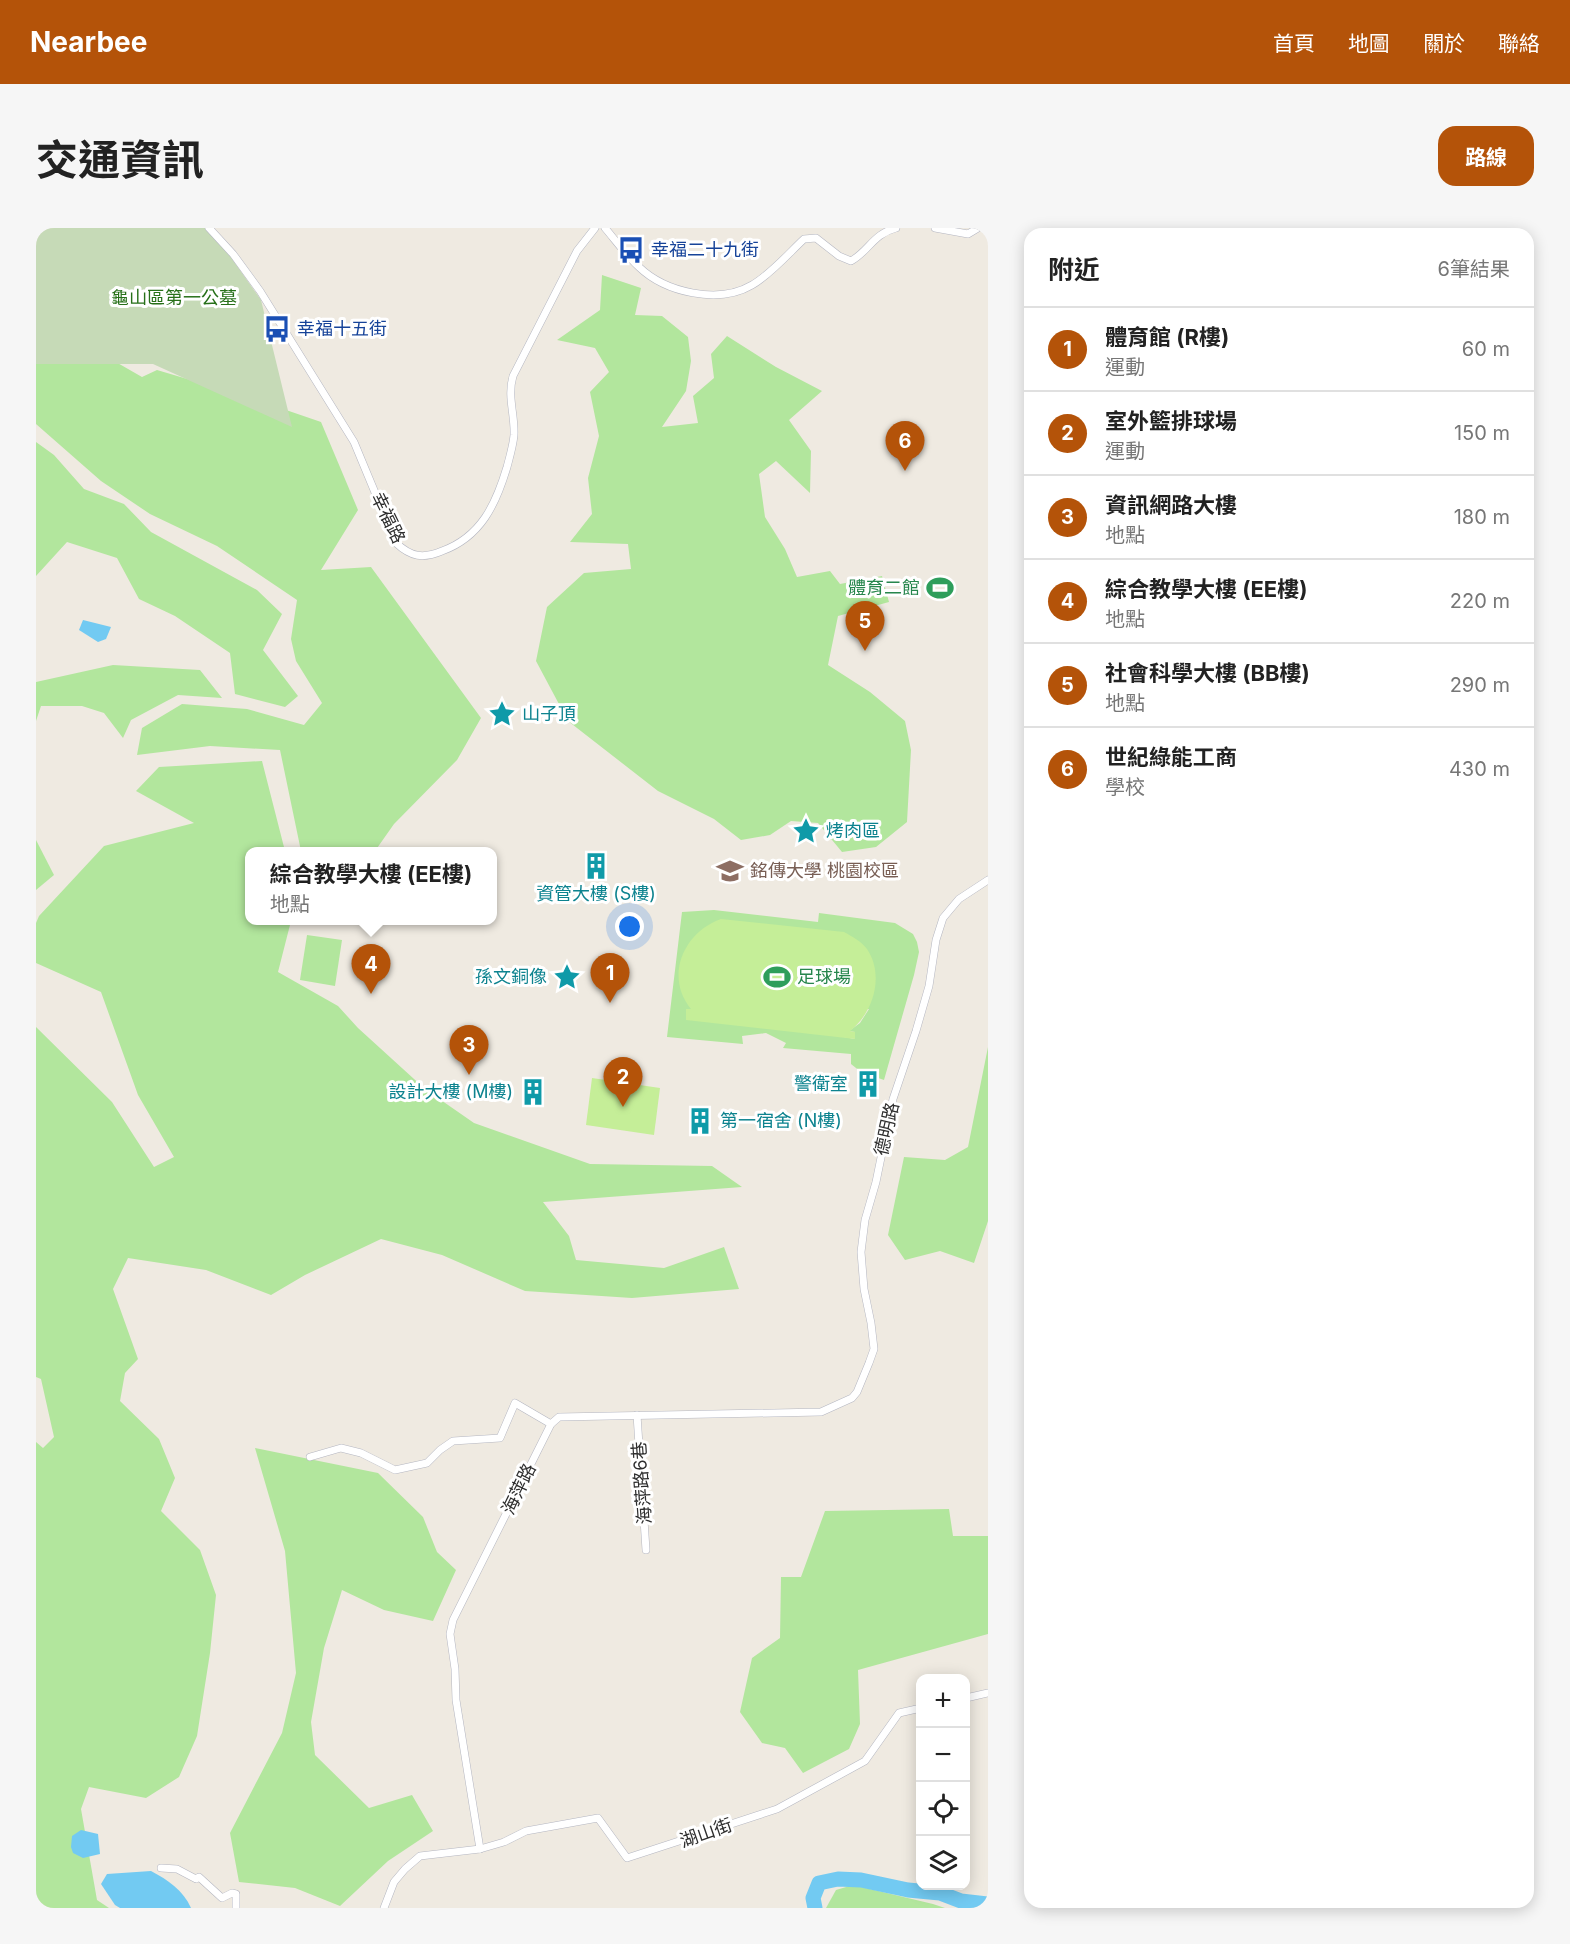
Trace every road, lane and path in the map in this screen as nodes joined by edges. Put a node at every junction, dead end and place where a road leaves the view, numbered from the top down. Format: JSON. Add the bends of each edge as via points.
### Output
{"nodes":[{"id":1,"x":209,"y":228,"type":"edge"},
{"id":2,"x":595,"y":228,"type":"edge"},
{"id":3,"x":605,"y":228,"type":"edge"},
{"id":4,"x":896,"y":228,"type":"edge"},
{"id":5,"x":935,"y":228,"type":"edge"},
{"id":6,"x":978,"y":228,"type":"edge"},
{"id":7,"x":988,"y":880,"type":"edge"},
{"id":8,"x":638,"y":1415,"type":"junction"},
{"id":9,"x":551,"y":1424,"type":"junction"},
{"id":10,"x":310,"y":1457,"type":"dead end"},
{"id":11,"x":646,"y":1550,"type":"dead end"},
{"id":12,"x":988,"y":1693,"type":"edge"},
{"id":13,"x":970,"y":1697,"type":"edge"},
{"id":14,"x":916,"y":1709,"type":"edge"},
{"id":15,"x":480,"y":1849,"type":"junction"},
{"id":16,"x":161,"y":1868,"type":"dead end"},
{"id":17,"x":236,"y":1908,"type":"edge"},
{"id":18,"x":384,"y":1908,"type":"edge"}],
"edges":[{"from":1,"to":2,"type":"street","name":"幸福路","via":[[260,291],[354,442],[396,543],[406,553],[428,556],[458,546],[479,526],[495,502],[512,450],[513,375],[577,251]]},
{"from":3,"to":4,"type":"street","via":[[652,278],[698,294],[724,294],[752,285],[804,239],[816,238],[851,261],[878,235]]},
{"from":5,"to":6,"type":"street","via":[[968,234]]},
{"from":7,"to":8,"type":"street","name":"德明路","via":[[959,899],[943,918],[929,986],[893,1099],[861,1252],[874,1349],[857,1392],[821,1412]]},
{"from":8,"to":9,"type":"street","via":[[559,1417]]},
{"from":8,"to":11,"type":"street","name":"海萍路6巷"},
{"from":9,"to":10,"type":"street","via":[[515,1403],[500,1438],[453,1441],[427,1463],[395,1470],[361,1452],[341,1448]]},
{"from":9,"to":15,"type":"street","name":"海萍路","via":[[453,1620],[450,1634],[456,1700]]},
{"from":12,"to":13,"type":"street"},
{"from":14,"to":15,"type":"street","name":"湖山街","via":[[899,1713],[865,1761],[777,1809],[639,1855],[627,1858],[598,1818],[526,1832]]},
{"from":15,"to":18,"type":"street","via":[[420,1856],[394,1882]]},
{"from":16,"to":17,"type":"street","via":[[199,1877],[222,1898],[236,1894]]}]}
